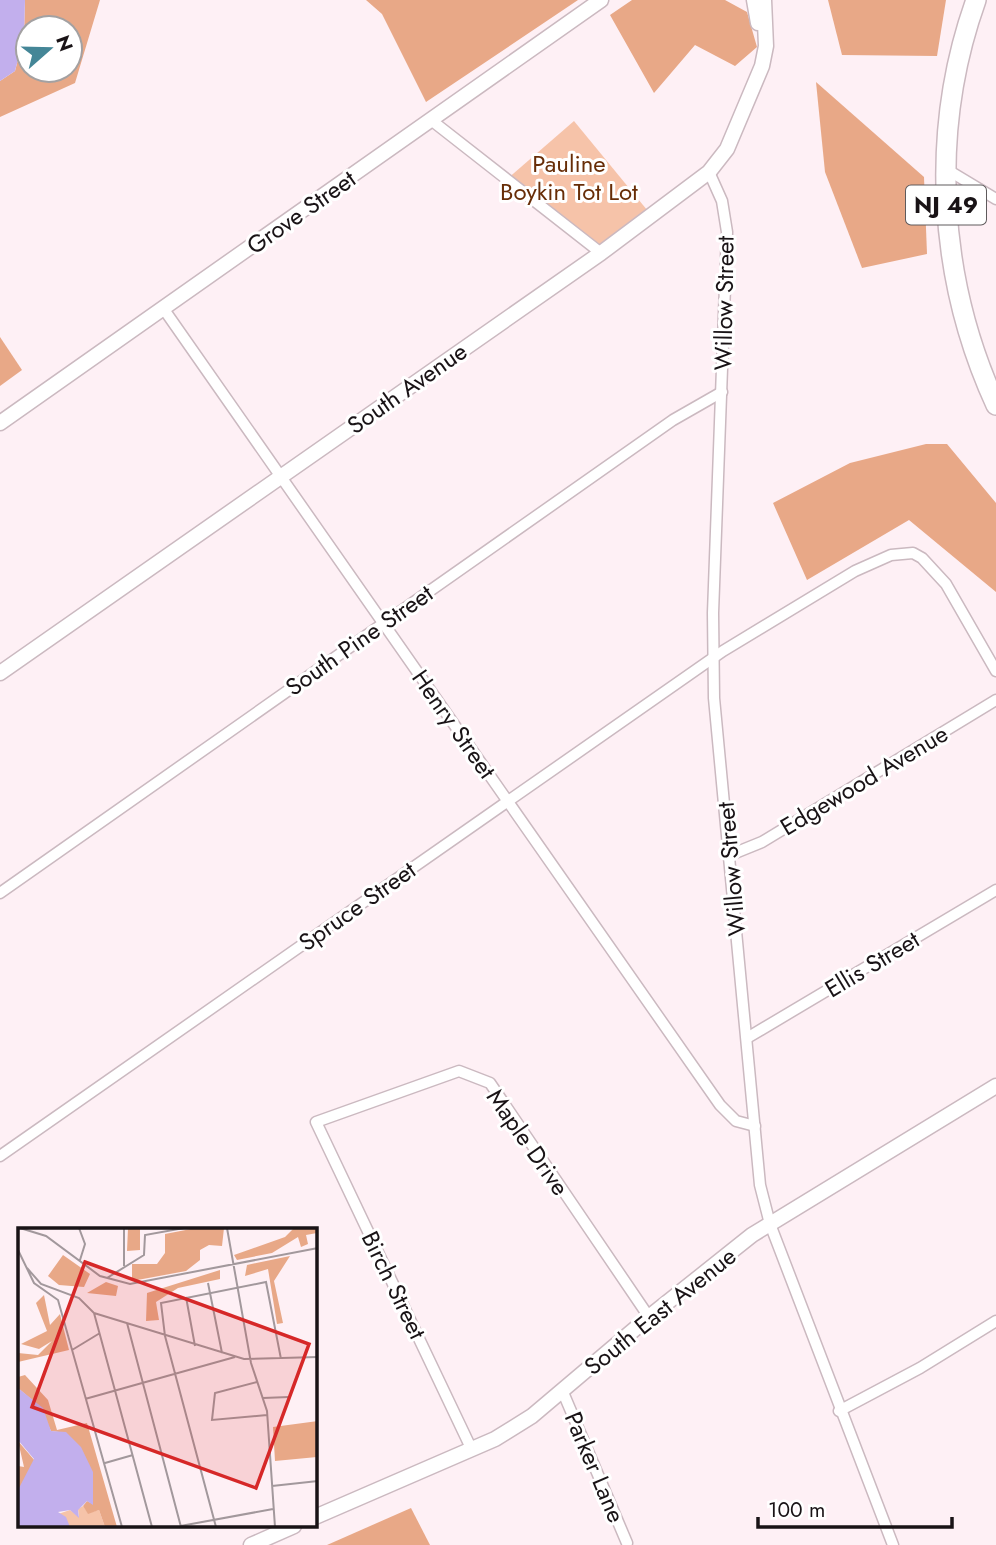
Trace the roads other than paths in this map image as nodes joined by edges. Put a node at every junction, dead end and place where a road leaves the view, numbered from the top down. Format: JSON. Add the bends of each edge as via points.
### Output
{"nodes":[{"id":1,"x":601,"y":0,"type":"edge"},
{"id":2,"x":754,"y":0,"type":"edge"},
{"id":3,"x":764,"y":0,"type":"edge"},
{"id":4,"x":976,"y":0,"type":"edge"},
{"id":5,"x":764,"y":59,"type":"junction"},
{"id":6,"x":431,"y":120,"type":"junction"},
{"id":7,"x":946,"y":169,"type":"junction"},
{"id":8,"x":709,"y":172,"type":"junction"},
{"id":9,"x":996,"y":199,"type":"edge"},
{"id":10,"x":601,"y":253,"type":"junction"},
{"id":11,"x":163,"y":308,"type":"junction"},
{"id":12,"x":722,"y":393,"type":"junction"},
{"id":13,"x":996,"y":405,"type":"edge"},
{"id":14,"x":0,"y":423,"type":"edge"},
{"id":15,"x":280,"y":476,"type":"junction"},
{"id":16,"x":383,"y":623,"type":"junction"},
{"id":17,"x":714,"y":657,"type":"junction"},
{"id":18,"x":996,"y":671,"type":"edge"},
{"id":19,"x":0,"y":673,"type":"edge"},
{"id":20,"x":996,"y":700,"type":"edge"},
{"id":21,"x":507,"y":801,"type":"junction"},
{"id":22,"x":730,"y":855,"type":"junction"},
{"id":23,"x":996,"y":890,"type":"edge"},
{"id":24,"x":0,"y":893,"type":"edge"},
{"id":25,"x":747,"y":1038,"type":"junction"},
{"id":26,"x":996,"y":1086,"type":"edge"},
{"id":27,"x":316,"y":1122,"type":"joint"},
{"id":28,"x":755,"y":1126,"type":"junction"},
{"id":29,"x":0,"y":1156,"type":"edge"},
{"id":30,"x":770,"y":1224,"type":"junction"},
{"id":31,"x":649,"y":1317,"type":"junction"},
{"id":32,"x":996,"y":1321,"type":"edge"},
{"id":33,"x":562,"y":1390,"type":"junction"},
{"id":34,"x":839,"y":1410,"type":"junction"},
{"id":35,"x":471,"y":1448,"type":"junction"},
{"id":36,"x":317,"y":1516,"type":"edge"},
{"id":37,"x":289,"y":1528,"type":"edge"},
{"id":38,"x":627,"y":1543,"type":"dead end"},
{"id":39,"x":251,"y":1545,"type":"edge"},
{"id":40,"x":892,"y":1545,"type":"edge"}],
"edges":[{"from":1,"to":6,"type":"main road","name":"Grove Street"},
{"from":2,"to":5,"type":"main road"},
{"from":3,"to":5,"type":"main road"},
{"from":4,"to":7,"type":"highway","number":"NJ 49","via":[[957,71]]},
{"from":5,"to":8,"type":"main road","name":"South Avenue","via":[[733,137]]},
{"from":6,"to":10,"type":"street"},
{"from":6,"to":11,"type":"main road","name":"Grove Street"},
{"from":7,"to":9,"type":"street"},
{"from":7,"to":13,"type":"highway","number":"NJ 49","via":[[946,215],[957,296]]},
{"from":8,"to":10,"type":"main road","name":"South Avenue"},
{"from":8,"to":12,"type":"street","name":"Willow Street","via":[[722,201],[727,232]]},
{"from":10,"to":15,"type":"main road","name":"South Avenue"},
{"from":11,"to":14,"type":"main road","name":"Grove Street"},
{"from":11,"to":15,"type":"street","name":"Henry Street"},
{"from":12,"to":16,"type":"street","name":"South Pine Street","via":[[673,420]]},
{"from":12,"to":17,"type":"street","name":"Willow Street"},
{"from":15,"to":16,"type":"street","name":"Henry Street"},
{"from":15,"to":19,"type":"main road","name":"South Avenue"},
{"from":16,"to":21,"type":"street","name":"Henry Street"},
{"from":16,"to":24,"type":"street","name":"South Pine Street"},
{"from":17,"to":18,"type":"street","name":"Spruce Street","via":[[855,571],[891,555],[913,554],[930,564],[946,584]]},
{"from":17,"to":21,"type":"street","name":"Spruce Street"},
{"from":17,"to":22,"type":"street","name":"Willow Street"},
{"from":20,"to":22,"type":"street","name":"Edgewood Avenue","via":[[762,842]]},
{"from":21,"to":28,"type":"street","name":"Henry Street","via":[[720,1105],[736,1121]]},
{"from":21,"to":29,"type":"street","name":"Spruce Street"},
{"from":22,"to":25,"type":"street","name":"Willow Street"},
{"from":23,"to":25,"type":"street","name":"Ellis Street"},
{"from":25,"to":28,"type":"street","name":"Willow Street"},
{"from":26,"to":30,"type":"main road","name":"South East Avenue"},
{"from":27,"to":31,"type":"street","name":"Maple Drive","via":[[459,1071],[490,1083]]},
{"from":27,"to":35,"type":"street","name":"Birch Street"},
{"from":28,"to":30,"type":"street","name":"Willow Street","via":[[760,1185]]},
{"from":30,"to":31,"type":"main road","name":"South East Avenue"},
{"from":30,"to":34,"type":"street","name":"Willow Street"},
{"from":31,"to":33,"type":"main road","name":"South East Avenue"},
{"from":32,"to":34,"type":"street"},
{"from":33,"to":35,"type":"main road","name":"South East Avenue","via":[[522,1422]]},
{"from":33,"to":38,"type":"street","name":"Parker Lane"},
{"from":34,"to":40,"type":"street","name":"Willow Street"},
{"from":35,"to":36,"type":"main road","name":"South East Avenue"},
{"from":37,"to":39,"type":"main road"}]}
